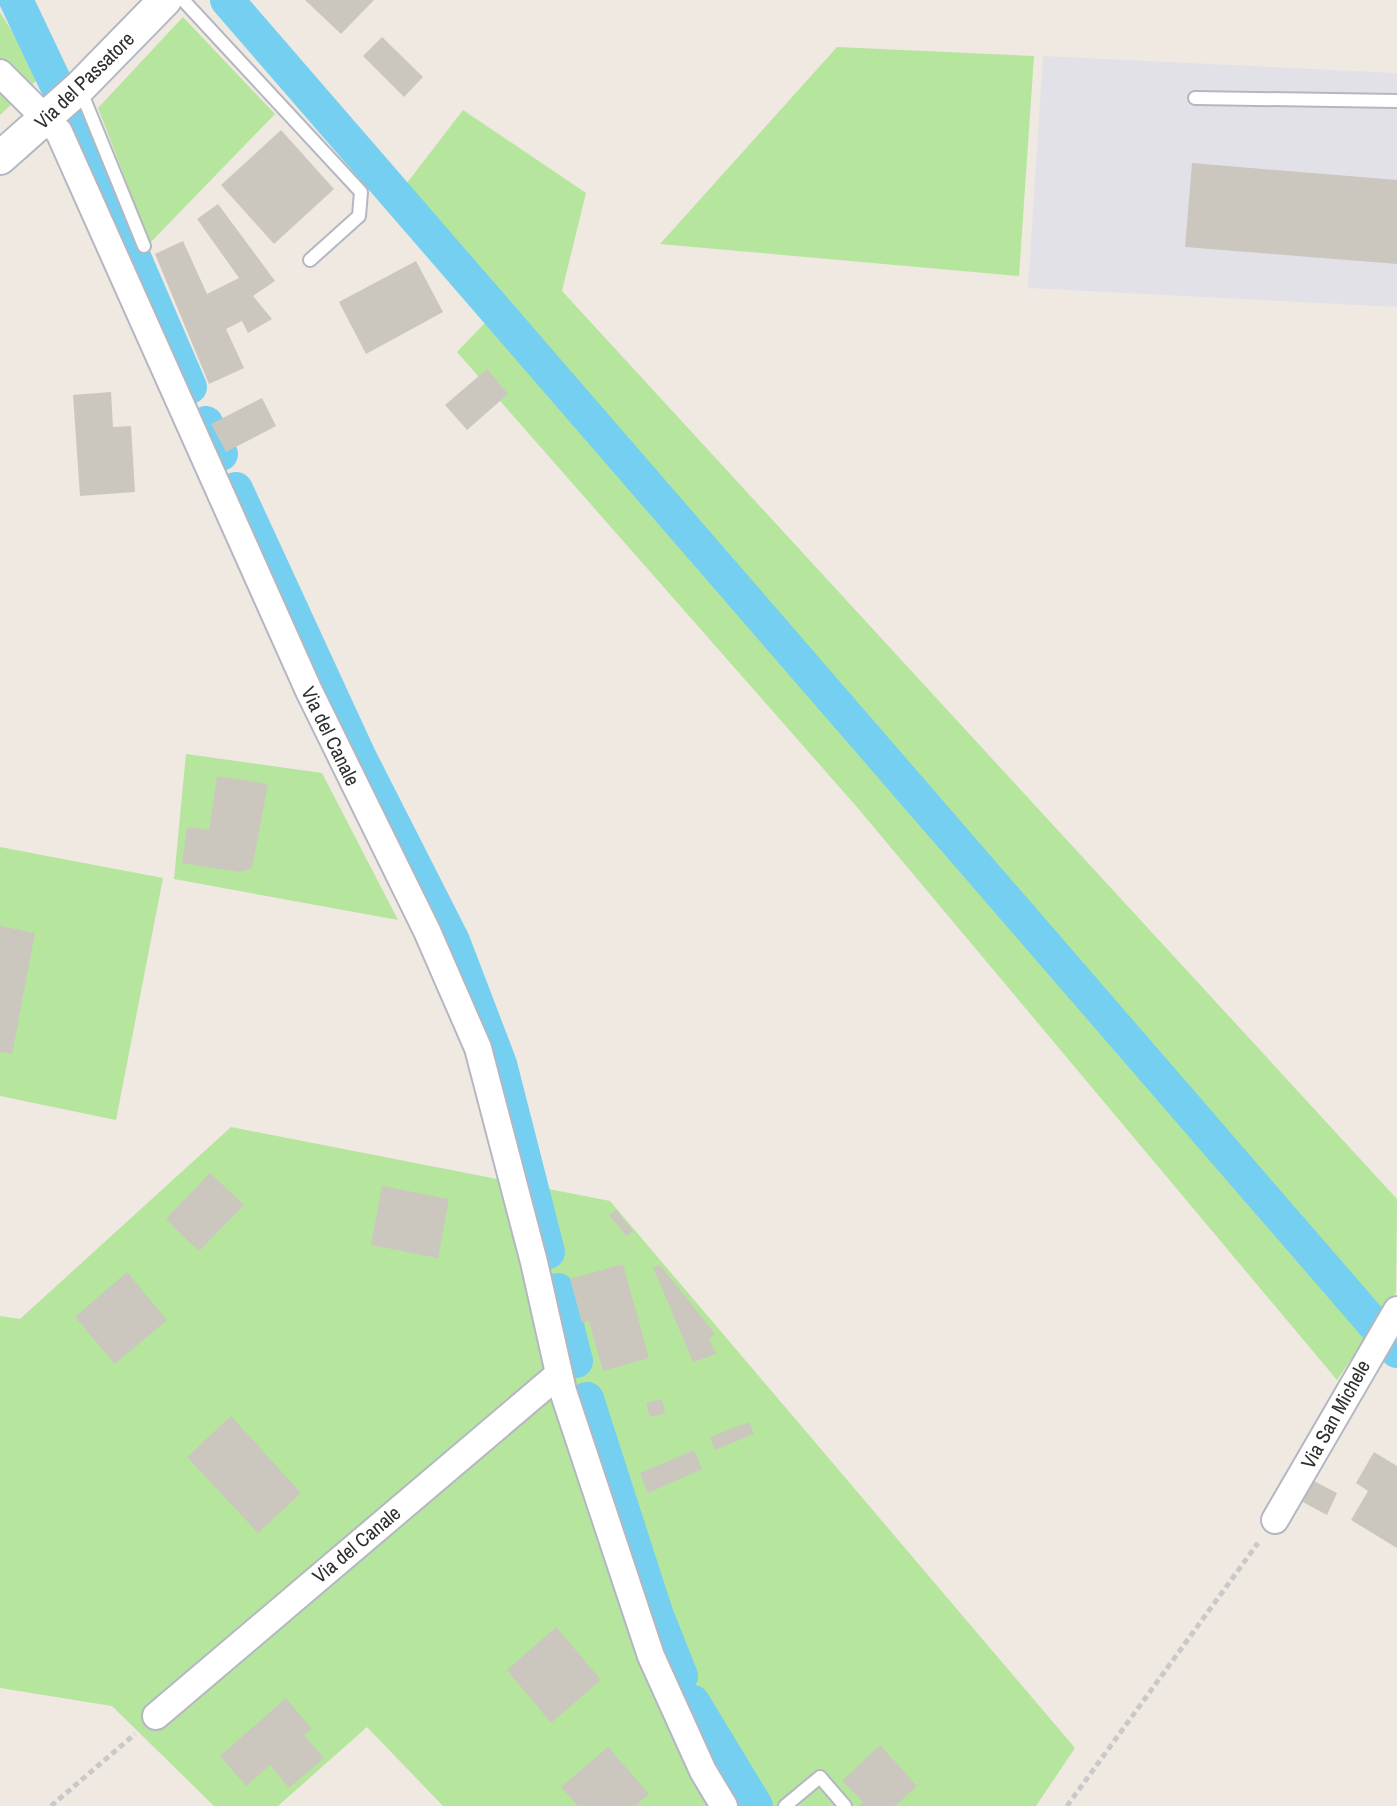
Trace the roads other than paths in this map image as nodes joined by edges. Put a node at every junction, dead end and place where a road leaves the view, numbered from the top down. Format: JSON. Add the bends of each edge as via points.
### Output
{"nodes":[{"id":1,"x":165,"y":0,"type":"edge"},
{"id":2,"x":183,"y":0,"type":"edge"},
{"id":3,"x":0,"y":73,"type":"edge"},
{"id":4,"x":80,"y":87,"type":"junction"},
{"id":5,"x":1195,"y":98,"type":"dead end"},
{"id":6,"x":1397,"y":101,"type":"edge"},
{"id":7,"x":45,"y":118,"type":"junction"},
{"id":8,"x":0,"y":158,"type":"edge"},
{"id":9,"x":144,"y":246,"type":"dead end"},
{"id":10,"x":310,"y":260,"type":"dead end"},
{"id":11,"x":1395,"y":1314,"type":"edge"},
{"id":12,"x":559,"y":1374,"type":"junction"},
{"id":13,"x":1275,"y":1520,"type":"road end"},
{"id":14,"x":156,"y":1716,"type":"road end"},
{"id":15,"x":724,"y":1806,"type":"edge"},
{"id":16,"x":785,"y":1806,"type":"edge"},
{"id":17,"x":845,"y":1806,"type":"edge"}],
"edges":[{"from":1,"to":4,"type":"street","name":"Via del Passatore"},
{"from":2,"to":10,"type":"lane","via":[[361,192],[359,216]]},
{"from":3,"to":7,"type":"street","name":"Via del Canale"},
{"from":4,"to":7,"type":"street","name":"Via del Passatore"},
{"from":4,"to":9,"type":"lane"},
{"from":5,"to":6,"type":"lane"},
{"from":7,"to":8,"type":"street","name":"Via del Passatore"},
{"from":7,"to":12,"type":"street","name":"Via del Canale","via":[[59,132],[309,691],[478,1048]]},
{"from":11,"to":13,"type":"street","name":"Via San Michele"},
{"from":12,"to":14,"type":"street","name":"Via del Canale"},
{"from":12,"to":15,"type":"street","name":"Via del Canale","via":[[651,1656]]},
{"from":16,"to":17,"type":"lane","via":[[820,1777]]}]}
